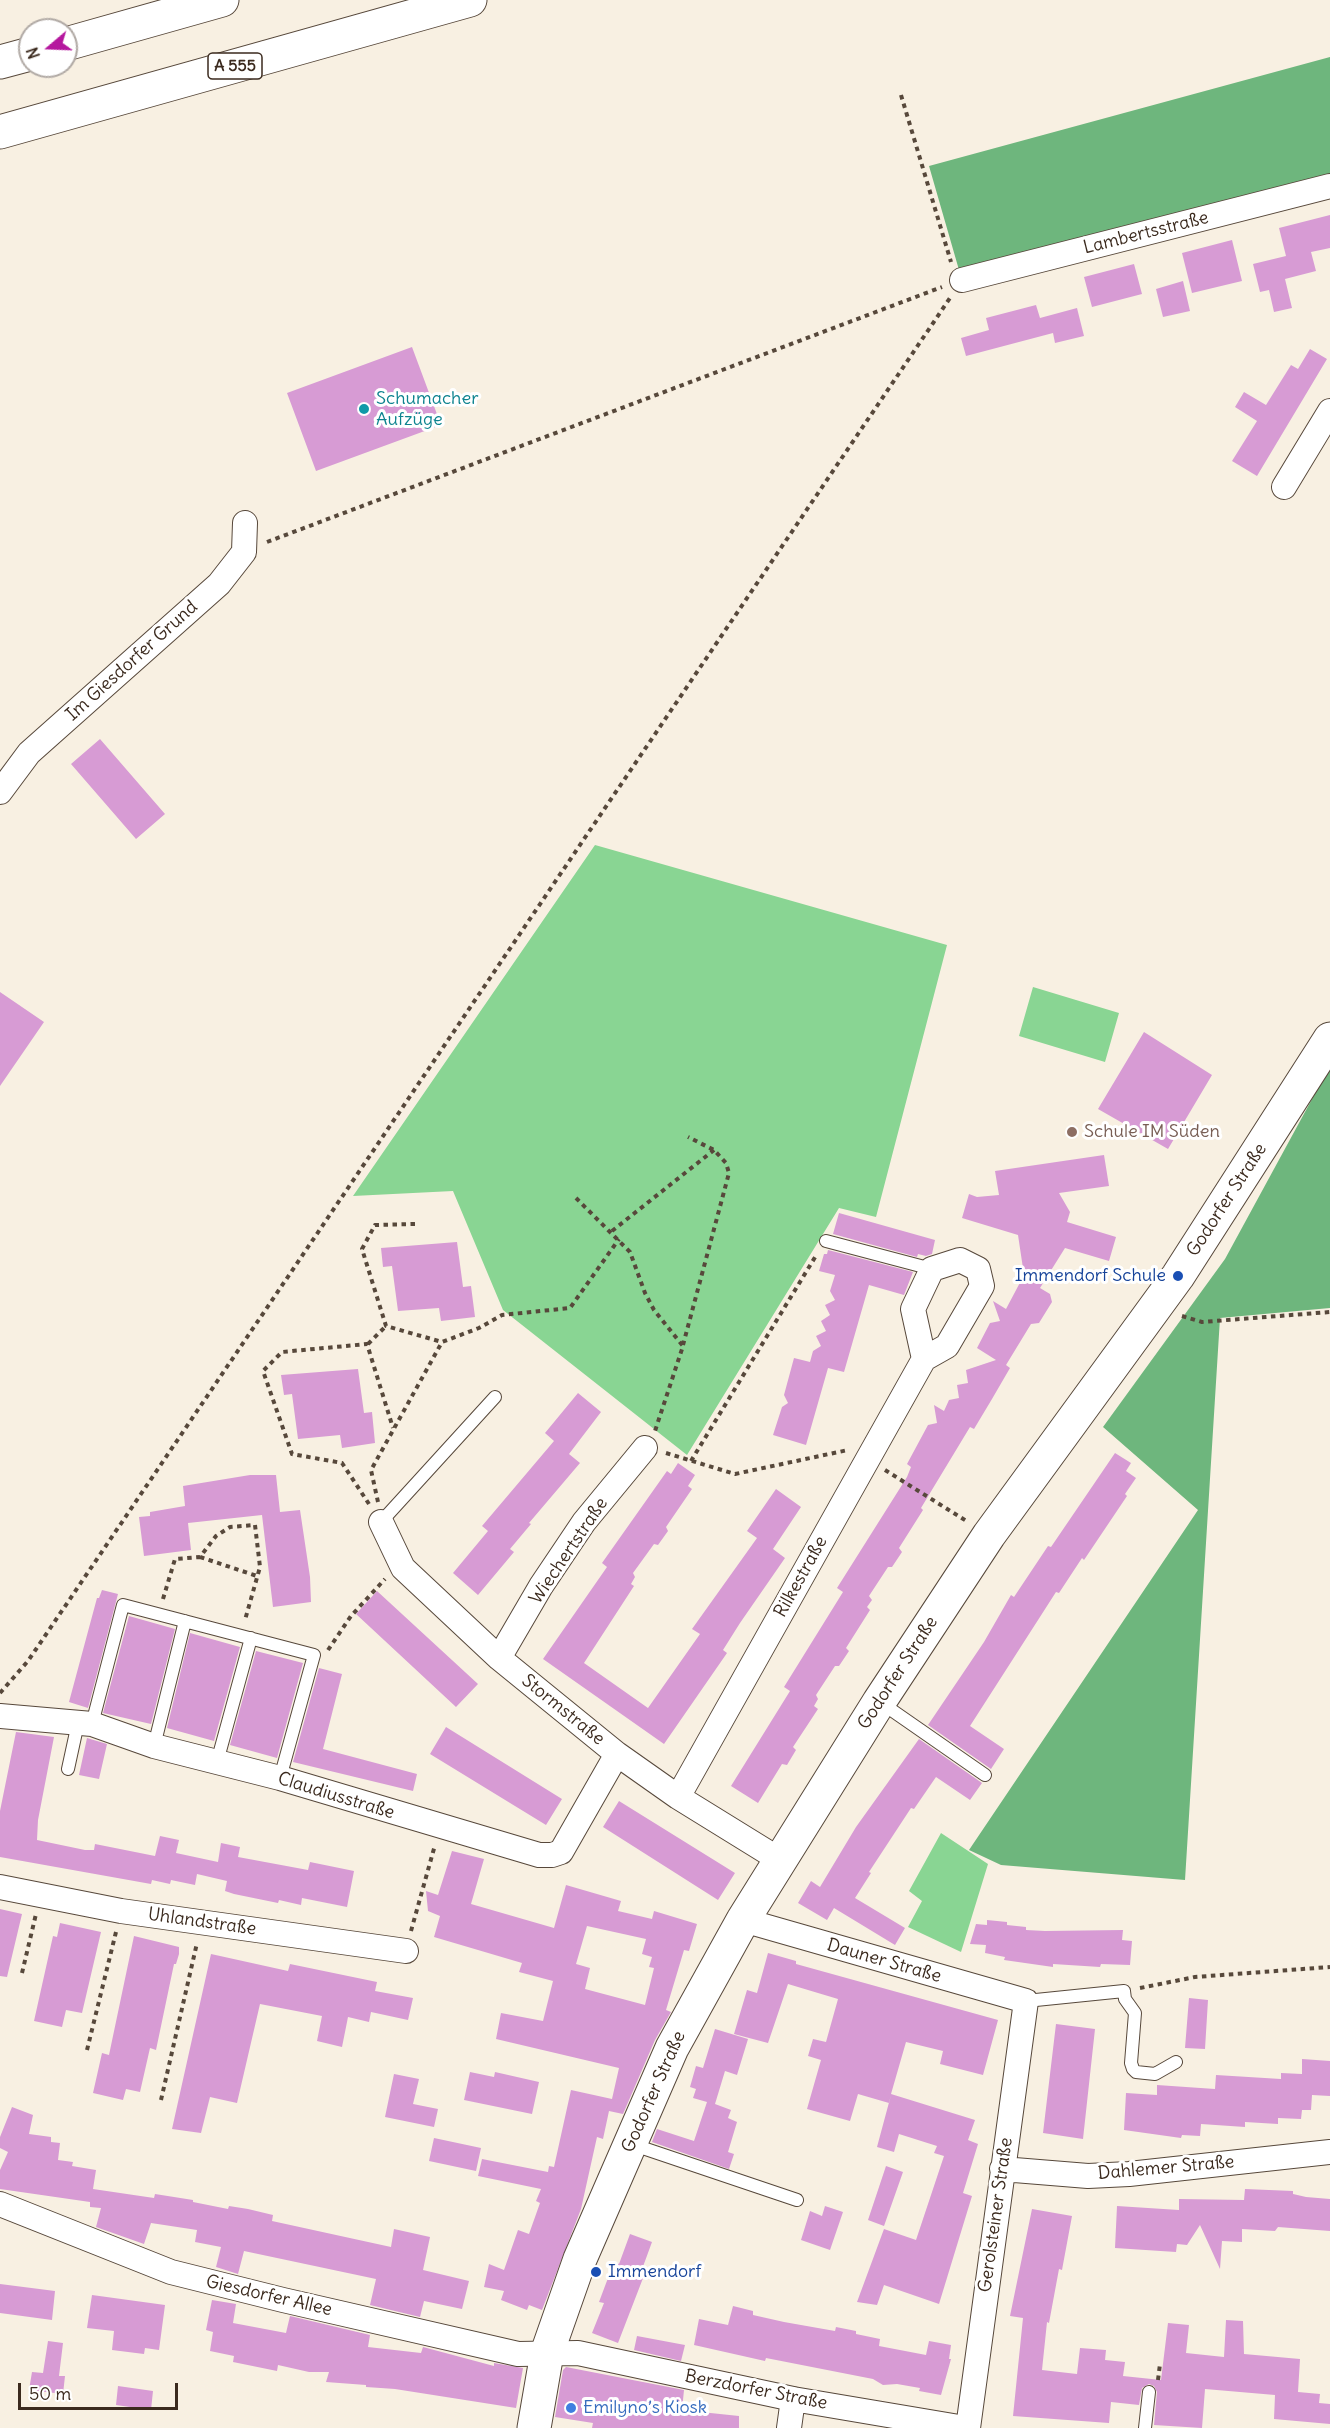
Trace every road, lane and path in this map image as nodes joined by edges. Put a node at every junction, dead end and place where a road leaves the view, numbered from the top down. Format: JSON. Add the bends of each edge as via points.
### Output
{"nodes":[{"id":1,"x":222,"y":0,"type":"edge"},
{"id":2,"x":470,"y":0,"type":"edge"},
{"id":3,"x":78,"y":41,"type":"edge"},
{"id":4,"x":18,"y":57,"type":"edge"},
{"id":5,"x":0,"y":62,"type":"edge"},
{"id":6,"x":902,"y":95,"type":"dead end"},
{"id":7,"x":0,"y":132,"type":"edge"},
{"id":8,"x":1330,"y":186,"type":"edge"},
{"id":9,"x":962,"y":280,"type":"junction"},
{"id":10,"x":1330,"y":411,"type":"edge"},
{"id":11,"x":1284,"y":487,"type":"dead end"},
{"id":12,"x":245,"y":523,"type":"dead end"},
{"id":13,"x":244,"y":552,"type":"junction"},
{"id":14,"x":0,"y":792,"type":"edge"},
{"id":15,"x":1330,"y":1039,"type":"edge"},
{"id":16,"x":688,"y":1137,"type":"dead end"},
{"id":17,"x":714,"y":1150,"type":"junction"},
{"id":18,"x":576,"y":1198,"type":"dead end"},
{"id":19,"x":415,"y":1224,"type":"dead end"},
{"id":20,"x":612,"y":1231,"type":"junction"},
{"id":21,"x":619,"y":1239,"type":"junction"},
{"id":22,"x":826,"y":1241,"type":"joint"},
{"id":23,"x":932,"y":1269,"type":"junction"},
{"id":24,"x":1330,"y":1312,"type":"edge"},
{"id":25,"x":1176,"y":1314,"type":"dead end"},
{"id":26,"x":386,"y":1326,"type":"junction"},
{"id":27,"x":442,"y":1342,"type":"junction"},
{"id":28,"x":367,"y":1344,"type":"junction"},
{"id":29,"x":683,"y":1346,"type":"junction"},
{"id":30,"x":924,"y":1359,"type":"junction"},
{"id":31,"x":495,"y":1397,"type":"dead end"},
{"id":32,"x":394,"y":1430,"type":"junction"},
{"id":33,"x":645,"y":1447,"type":"junction"},
{"id":34,"x":867,"y":1459,"type":"junction"},
{"id":35,"x":691,"y":1461,"type":"junction"},
{"id":36,"x":381,"y":1522,"type":"junction"},
{"id":37,"x":989,"y":1535,"type":"junction"},
{"id":38,"x":200,"y":1557,"type":"junction"},
{"id":39,"x":401,"y":1562,"type":"junction"},
{"id":40,"x":257,"y":1576,"type":"junction"},
{"id":41,"x":160,"y":1614,"type":"junction"},
{"id":42,"x":185,"y":1621,"type":"junction"},
{"id":43,"x":246,"y":1637,"type":"junction"},
{"id":44,"x":314,"y":1655,"type":"junction"},
{"id":45,"x":499,"y":1658,"type":"junction"},
{"id":46,"x":0,"y":1694,"type":"edge"},
{"id":47,"x":879,"y":1702,"type":"junction"},
{"id":48,"x":0,"y":1716,"type":"edge"},
{"id":49,"x":85,"y":1724,"type":"junction"},
{"id":50,"x":154,"y":1746,"type":"junction"},
{"id":51,"x":617,"y":1754,"type":"junction"},
{"id":52,"x":217,"y":1762,"type":"junction"},
{"id":53,"x":68,"y":1769,"type":"dead end"},
{"id":54,"x":985,"y":1775,"type":"dead end"},
{"id":55,"x":280,"y":1778,"type":"junction"},
{"id":56,"x":678,"y":1797,"type":"junction"},
{"id":57,"x":440,"y":1827,"type":"junction"},
{"id":58,"x":780,"y":1860,"type":"junction"},
{"id":59,"x":0,"y":1887,"type":"edge"},
{"id":60,"x":41,"y":1896,"type":"junction"},
{"id":61,"x":121,"y":1911,"type":"junction"},
{"id":62,"x":743,"y":1920,"type":"junction"},
{"id":63,"x":202,"y":1922,"type":"junction"},
{"id":64,"x":406,"y":1951,"type":"joint"},
{"id":65,"x":1330,"y":1967,"type":"edge"},
{"id":66,"x":22,"y":1973,"type":"dead end"},
{"id":67,"x":1124,"y":1991,"type":"junction"},
{"id":68,"x":1026,"y":2001,"type":"junction"},
{"id":69,"x":87,"y":2050,"type":"dead end"},
{"id":70,"x":1176,"y":2062,"type":"dead end"},
{"id":71,"x":161,"y":2100,"type":"dead end"},
{"id":72,"x":630,"y":2144,"type":"junction"},
{"id":73,"x":1330,"y":2152,"type":"edge"},
{"id":74,"x":1002,"y":2169,"type":"junction"},
{"id":75,"x":797,"y":2200,"type":"dead end"},
{"id":76,"x":0,"y":2204,"type":"edge"},
{"id":77,"x":548,"y":2353,"type":"junction"},
{"id":78,"x":1149,"y":2392,"type":"dead end"},
{"id":79,"x":793,"y":2399,"type":"junction"},
{"id":80,"x":534,"y":2428,"type":"edge"},
{"id":81,"x":789,"y":2428,"type":"edge"},
{"id":82,"x":966,"y":2428,"type":"edge"},
{"id":83,"x":1145,"y":2428,"type":"edge"}],
"edges":[{"from":1,"to":3,"type":"main road"},
{"from":2,"to":7,"type":"main road","number":"A 555"},
{"from":4,"to":5,"type":"main road"},
{"from":6,"to":9,"type":"path","via":[[954,271]]},
{"from":8,"to":9,"type":"street","name":"Lambertsstraße"},
{"from":9,"to":13,"type":"path"},
{"from":9,"to":46,"type":"path","via":[[48,1632]]},
{"from":10,"to":11,"type":"street"},
{"from":12,"to":13,"type":"street"},
{"from":13,"to":14,"type":"street","name":"Im Giesdorfer Grund","via":[[219,584],[29,753]]},
{"from":15,"to":37,"type":"main road","name":"Godorfer Straße","via":[[1179,1276]]},
{"from":16,"to":17,"type":"path"},
{"from":17,"to":20,"type":"path"},
{"from":17,"to":29,"type":"path","via":[[729,1173]]},
{"from":18,"to":20,"type":"path"},
{"from":19,"to":26,"type":"path","via":[[375,1225],[362,1249]]},
{"from":20,"to":21,"type":"path"},
{"from":21,"to":27,"type":"path","via":[[570,1308],[502,1315]]},
{"from":21,"to":29,"type":"path","via":[[630,1252],[654,1310]]},
{"from":22,"to":23,"type":"lane"},
{"from":22,"to":35,"type":"path"},
{"from":23,"to":30,"type":"street","via":[[913,1309]]},
{"from":23,"to":30,"type":"street","name":"Rilkestraße","via":[[960,1260],[978,1269],[982,1286],[947,1346]]},
{"from":24,"to":25,"type":"path","via":[[1202,1322]]},
{"from":26,"to":27,"type":"path"},
{"from":26,"to":28,"type":"path"},
{"from":27,"to":32,"type":"path"},
{"from":28,"to":32,"type":"path"},
{"from":28,"to":36,"type":"path","via":[[282,1352],[263,1371],[292,1454],[342,1463]]},
{"from":29,"to":33,"type":"path","via":[[658,1425]]},
{"from":30,"to":34,"type":"street","name":"Rilkestraße"},
{"from":31,"to":36,"type":"lane"},
{"from":32,"to":36,"type":"path","via":[[371,1470]]},
{"from":33,"to":35,"type":"path"},
{"from":33,"to":45,"type":"street","name":"Wiechertstraße","via":[[584,1522]]},
{"from":34,"to":35,"type":"path","via":[[852,1449],[735,1474]]},
{"from":34,"to":37,"type":"path"},
{"from":34,"to":56,"type":"street","name":"Rilkestraße"},
{"from":36,"to":39,"type":"street","name":"Stormstraße"},
{"from":37,"to":47,"type":"main road","name":"Godorfer Straße"},
{"from":38,"to":40,"type":"path"},
{"from":38,"to":40,"type":"path","via":[[216,1536],[230,1527],[255,1525],[260,1567]]},
{"from":38,"to":41,"type":"path","via":[[175,1559]]},
{"from":39,"to":44,"type":"path","via":[[355,1611],[331,1648]]},
{"from":39,"to":45,"type":"street","name":"Stormstraße"},
{"from":40,"to":43,"type":"path"},
{"from":41,"to":42,"type":"lane"},
{"from":41,"to":49,"type":"lane","via":[[123,1605]]},
{"from":42,"to":43,"type":"lane"},
{"from":42,"to":50,"type":"lane"},
{"from":43,"to":44,"type":"lane"},
{"from":43,"to":52,"type":"lane"},
{"from":44,"to":55,"type":"lane"},
{"from":45,"to":51,"type":"street","name":"Stormstraße"},
{"from":47,"to":54,"type":"lane"},
{"from":47,"to":58,"type":"main road","name":"Godorfer Straße"},
{"from":48,"to":49,"type":"street","name":"Claudiusstraße"},
{"from":49,"to":50,"type":"street","name":"Claudiusstraße"},
{"from":49,"to":53,"type":"lane"},
{"from":50,"to":52,"type":"street","name":"Claudiusstraße"},
{"from":51,"to":56,"type":"street","name":"Stormstraße"},
{"from":51,"to":57,"type":"street","name":"Claudiusstraße","via":[[561,1852],[552,1856],[539,1856]]},
{"from":52,"to":55,"type":"street","name":"Claudiusstraße"},
{"from":55,"to":57,"type":"street","name":"Claudiusstraße"},
{"from":56,"to":58,"type":"street","name":"Stormstraße"},
{"from":57,"to":64,"type":"path"},
{"from":58,"to":62,"type":"main road","name":"Godorfer Straße"},
{"from":59,"to":60,"type":"street","name":"Uhlandstraße"},
{"from":60,"to":61,"type":"street","name":"Uhlandstraße"},
{"from":60,"to":66,"type":"path"},
{"from":61,"to":63,"type":"street","name":"Uhlandstraße"},
{"from":61,"to":69,"type":"path"},
{"from":62,"to":68,"type":"street","name":"Dauner Straße"},
{"from":62,"to":72,"type":"main road","name":"Godorfer Straße","via":[[676,2039]]},
{"from":63,"to":64,"type":"street","name":"Uhlandstraße"},
{"from":63,"to":71,"type":"path"},
{"from":65,"to":67,"type":"path","via":[[1195,1977]]},
{"from":67,"to":68,"type":"lane"},
{"from":67,"to":70,"type":"lane","via":[[1135,2013],[1133,2069],[1155,2074]]},
{"from":68,"to":74,"type":"street","name":"Gerolsteiner Straße"},
{"from":72,"to":75,"type":"lane"},
{"from":72,"to":77,"type":"main road","name":"Godorfer Straße","via":[[580,2259]]},
{"from":73,"to":74,"type":"street","name":"Dahlemer Straße","via":[[1129,2174],[1088,2176]]},
{"from":74,"to":82,"type":"street","name":"Gerolsteiner Straße"},
{"from":76,"to":77,"type":"street","name":"Giesdorfer Allee","via":[[171,2272],[518,2354]]},
{"from":77,"to":79,"type":"street","name":"Berzdorfer Straße","via":[[578,2353]]},
{"from":77,"to":80,"type":"main road","name":"Godorfer Straße"},
{"from":78,"to":83,"type":"lane"},
{"from":79,"to":81,"type":"street"},
{"from":79,"to":82,"type":"street","name":"Berzdorfer Straße"}]}
